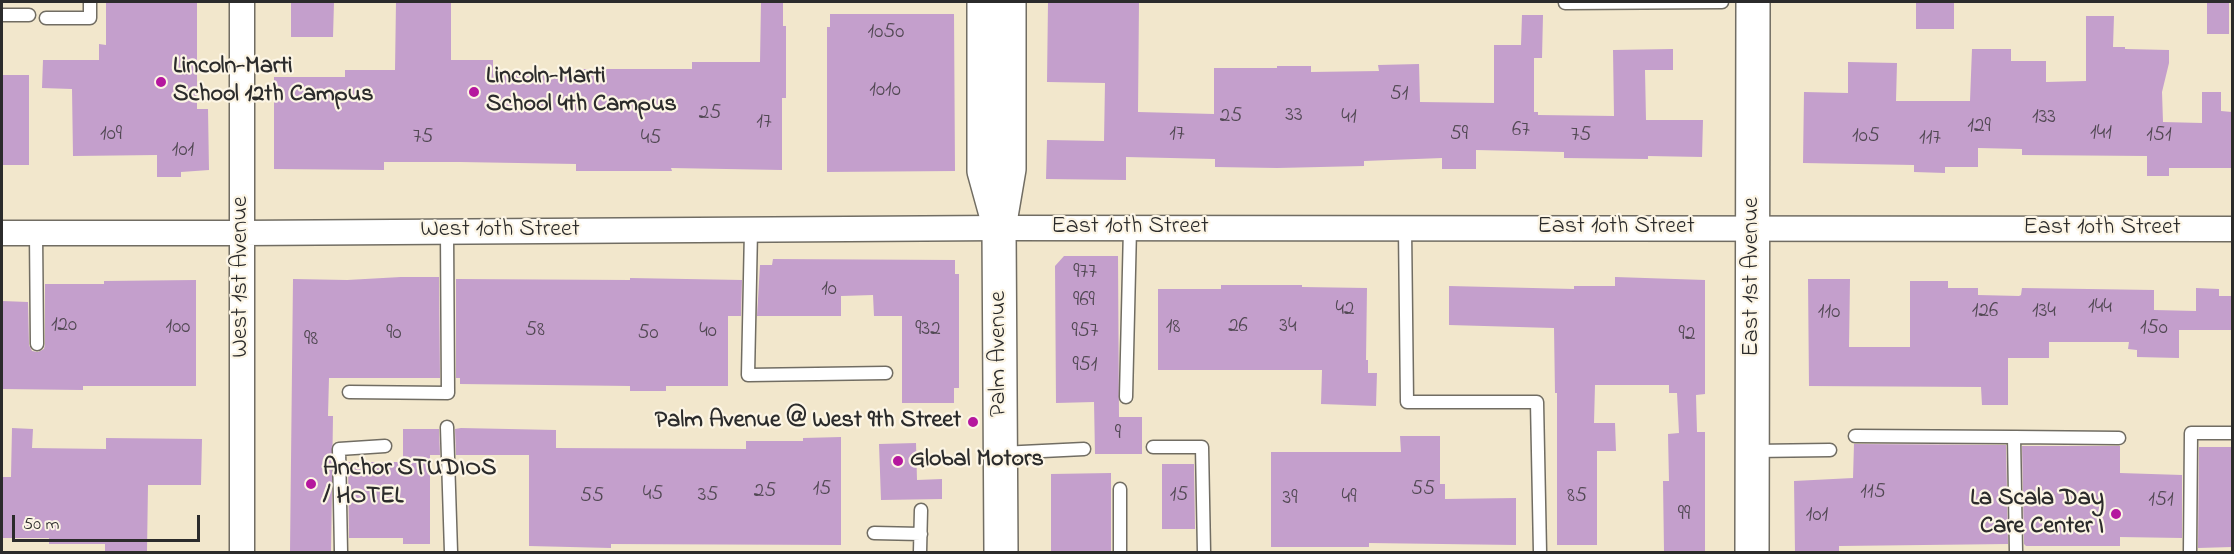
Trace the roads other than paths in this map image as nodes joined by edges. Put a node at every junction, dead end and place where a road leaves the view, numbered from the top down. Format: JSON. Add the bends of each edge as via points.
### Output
{"nodes":[{"id":1,"x":90,"y":2,"type":"edge"},
{"id":2,"x":242,"y":2,"type":"edge"},
{"id":3,"x":984,"y":2,"type":"edge"},
{"id":4,"x":1009,"y":2,"type":"edge"},
{"id":5,"x":1722,"y":2,"type":"edge"},
{"id":6,"x":1753,"y":2,"type":"edge"},
{"id":7,"x":1565,"y":3,"type":"dead end"},
{"id":8,"x":2,"y":15,"type":"edge"},
{"id":9,"x":29,"y":15,"type":"dead end"},
{"id":10,"x":46,"y":18,"type":"dead end"},
{"id":11,"x":999,"y":228,"type":"junction"},
{"id":12,"x":1130,"y":228,"type":"junction"},
{"id":13,"x":1405,"y":228,"type":"junction"},
{"id":14,"x":1753,"y":228,"type":"junction"},
{"id":15,"x":2232,"y":229,"type":"edge"},
{"id":16,"x":752,"y":230,"type":"junction"},
{"id":17,"x":447,"y":232,"type":"junction"},
{"id":18,"x":2,"y":233,"type":"edge"},
{"id":19,"x":36,"y":233,"type":"junction"},
{"id":20,"x":243,"y":233,"type":"junction"},
{"id":21,"x":37,"y":344,"type":"dead end"},
{"id":22,"x":886,"y":373,"type":"dead end"},
{"id":23,"x":349,"y":392,"type":"dead end"},
{"id":24,"x":1126,"y":397,"type":"dead end"},
{"id":25,"x":447,"y":427,"type":"dead end"},
{"id":26,"x":2232,"y":433,"type":"edge"},
{"id":27,"x":1855,"y":436,"type":"dead end"},
{"id":28,"x":2014,"y":437,"type":"junction"},
{"id":29,"x":2119,"y":438,"type":"dead end"},
{"id":30,"x":385,"y":446,"type":"dead end"},
{"id":31,"x":1153,"y":447,"type":"dead end"},
{"id":32,"x":1084,"y":449,"type":"dead end"},
{"id":33,"x":1830,"y":450,"type":"dead end"},
{"id":34,"x":1752,"y":451,"type":"junction"},
{"id":35,"x":1000,"y":453,"type":"junction"},
{"id":36,"x":1120,"y":489,"type":"dead end"},
{"id":37,"x":921,"y":510,"type":"dead end"},
{"id":38,"x":874,"y":533,"type":"dead end"},
{"id":39,"x":921,"y":534,"type":"junction"},
{"id":40,"x":242,"y":552,"type":"edge"},
{"id":41,"x":341,"y":552,"type":"edge"},
{"id":42,"x":451,"y":552,"type":"edge"},
{"id":43,"x":920,"y":552,"type":"edge"},
{"id":44,"x":1000,"y":552,"type":"edge"},
{"id":45,"x":1120,"y":552,"type":"edge"},
{"id":46,"x":1204,"y":552,"type":"edge"},
{"id":47,"x":1540,"y":552,"type":"edge"},
{"id":48,"x":1752,"y":552,"type":"edge"},
{"id":49,"x":2016,"y":552,"type":"edge"},
{"id":50,"x":2190,"y":552,"type":"edge"}],
"edges":[{"from":1,"to":10,"type":"lane","via":[[90,18]]},
{"from":2,"to":20,"type":"street","name":"West 1st Avenue"},
{"from":3,"to":11,"type":"main road","name":"Palm Avenue","via":[[984,171]]},
{"from":4,"to":11,"type":"main road","name":"Palm Avenue","via":[[1010,169]]},
{"from":5,"to":7,"type":"lane"},
{"from":6,"to":14,"type":"main road","name":"East 1st Avenue"},
{"from":8,"to":9,"type":"lane"},
{"from":11,"to":12,"type":"street","name":"East 10th Street"},
{"from":11,"to":16,"type":"street","name":"West 10th Street"},
{"from":11,"to":35,"type":"main road","name":"Palm Avenue"},
{"from":12,"to":13,"type":"street","name":"East 10th Street"},
{"from":12,"to":24,"type":"lane"},
{"from":13,"to":14,"type":"street","name":"East 10th Street"},
{"from":13,"to":47,"type":"lane","via":[[1407,402],[1537,402]]},
{"from":14,"to":15,"type":"street","name":"East 10th Street"},
{"from":14,"to":34,"type":"main road","name":"East 1st Avenue"},
{"from":16,"to":17,"type":"street","name":"West 10th Street"},
{"from":16,"to":22,"type":"lane","via":[[747,375]]},
{"from":17,"to":20,"type":"street","name":"West 10th Street"},
{"from":17,"to":23,"type":"lane","via":[[448,393]]},
{"from":18,"to":19,"type":"street","name":"West 10th Street"},
{"from":19,"to":20,"type":"street","name":"West 10th Street"},
{"from":19,"to":21,"type":"lane"},
{"from":20,"to":40,"type":"street","name":"West 1st Avenue"},
{"from":25,"to":42,"type":"lane"},
{"from":26,"to":50,"type":"lane","via":[[2191,434]]},
{"from":27,"to":28,"type":"lane"},
{"from":28,"to":29,"type":"lane"},
{"from":28,"to":49,"type":"lane"},
{"from":30,"to":41,"type":"lane","via":[[339,449]]},
{"from":31,"to":46,"type":"lane","via":[[1202,447]]},
{"from":32,"to":35,"type":"lane"},
{"from":33,"to":34,"type":"lane"},
{"from":34,"to":48,"type":"main road","name":"East 1st Avenue"},
{"from":35,"to":44,"type":"main road","name":"Palm Avenue"},
{"from":36,"to":45,"type":"lane"},
{"from":37,"to":39,"type":"lane"},
{"from":38,"to":39,"type":"lane"},
{"from":39,"to":43,"type":"lane"}]}
